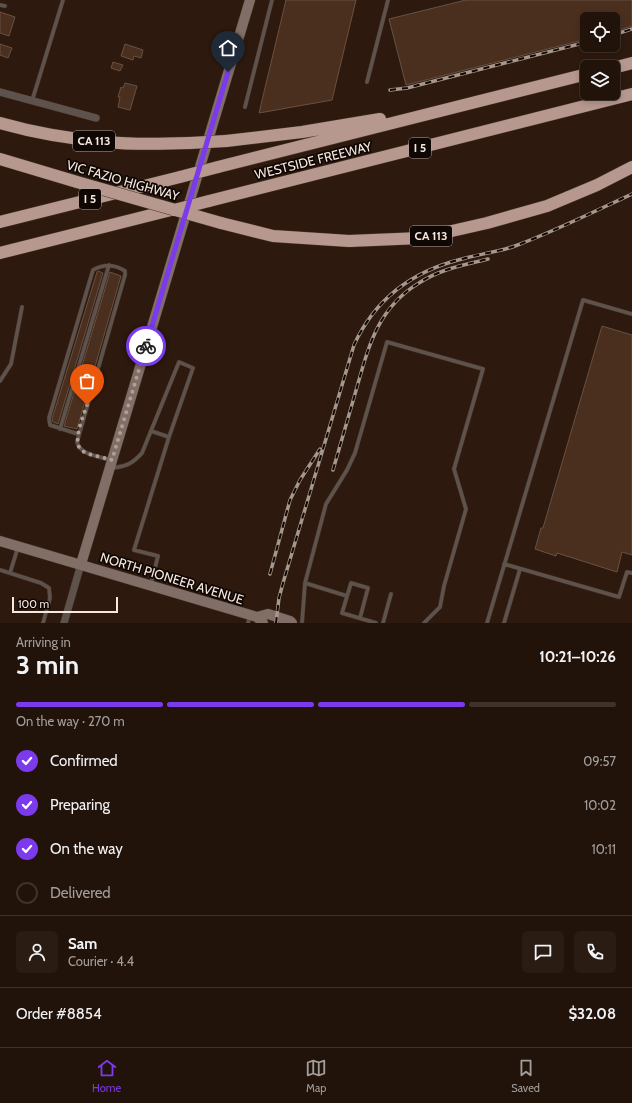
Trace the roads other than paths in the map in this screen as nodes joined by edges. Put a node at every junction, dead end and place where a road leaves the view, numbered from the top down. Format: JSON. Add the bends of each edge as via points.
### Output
{"nodes":[{"id":1,"x":63,"y":0,"type":"edge"},
{"id":2,"x":250,"y":0,"type":"edge"},
{"id":3,"x":272,"y":0,"type":"edge"},
{"id":4,"x":388,"y":0,"type":"edge"},
{"id":5,"x":632,"y":63,"type":"edge"},
{"id":6,"x":620,"y":66,"type":"edge"},
{"id":7,"x":580,"y":76,"type":"edge"},
{"id":8,"x":368,"y":82,"type":"dead end"},
{"id":9,"x":0,"y":92,"type":"edge"},
{"id":10,"x":632,"y":94,"type":"edge"},
{"id":11,"x":32,"y":102,"type":"junction"},
{"id":12,"x":245,"y":107,"type":"dead end"},
{"id":13,"x":439,"y":112,"type":"junction"},
{"id":14,"x":96,"y":118,"type":"dead end"},
{"id":15,"x":0,"y":124,"type":"edge"},
{"id":16,"x":0,"y":159,"type":"edge"},
{"id":17,"x":632,"y":167,"type":"edge"},
{"id":18,"x":0,"y":222,"type":"edge"},
{"id":19,"x":0,"y":253,"type":"edge"},
{"id":20,"x":109,"y":265,"type":"junction"},
{"id":21,"x":22,"y":307,"type":"dead end"},
{"id":22,"x":632,"y":314,"type":"edge"},
{"id":23,"x":0,"y":381,"type":"edge"},
{"id":24,"x":60,"y":429,"type":"junction"},
{"id":25,"x":151,"y":432,"type":"junction"},
{"id":26,"x":78,"y":434,"type":"junction"},
{"id":27,"x":169,"y":437,"type":"junction"},
{"id":28,"x":110,"y":464,"type":"junction"},
{"id":29,"x":0,"y":541,"type":"edge"},
{"id":30,"x":18,"y":546,"type":"junction"},
{"id":31,"x":81,"y":564,"type":"junction"},
{"id":32,"x":504,"y":564,"type":"junction"},
{"id":33,"x":520,"y":569,"type":"junction"},
{"id":34,"x":0,"y":570,"type":"edge"},
{"id":35,"x":10,"y":573,"type":"junction"},
{"id":36,"x":632,"y":573,"type":"edge"},
{"id":37,"x":305,"y":582,"type":"junction"},
{"id":38,"x":150,"y":585,"type":"junction"},
{"id":39,"x":391,"y":594,"type":"dead end"},
{"id":40,"x":347,"y":596,"type":"junction"},
{"id":41,"x":360,"y":618,"type":"junction"},
{"id":42,"x":255,"y":619,"type":"edge"},
{"id":43,"x":66,"y":622,"type":"edge"},
{"id":44,"x":43,"y":623,"type":"edge"},
{"id":45,"x":292,"y":623,"type":"edge"},
{"id":46,"x":302,"y":623,"type":"edge"},
{"id":47,"x":376,"y":623,"type":"edge"},
{"id":48,"x":383,"y":623,"type":"edge"},
{"id":49,"x":424,"y":623,"type":"edge"},
{"id":50,"x":487,"y":623,"type":"edge"},
{"id":51,"x":504,"y":623,"type":"edge"}],
"edges":[{"from":1,"to":11,"type":"lane"},
{"from":2,"to":28,"type":"street"},
{"from":3,"to":12,"type":"lane"},
{"from":4,"to":8,"type":"lane"},
{"from":5,"to":6,"type":"highway"},
{"from":7,"to":13,"type":"highway","name":"WESTSIDE FREEWAY","number":"I 5"},
{"from":9,"to":11,"type":"street"},
{"from":10,"to":19,"type":"highway","name":"WESTSIDE FREEWAY","number":"I 5","bridge":true},
{"from":11,"to":14,"type":"street"},
{"from":13,"to":15,"type":"highway","name":"VIC FAZIO HIGHWAY","number":"CA 113","bridge":true,"via":[[226,141],[190,143],[107,142]]},
{"from":13,"to":18,"type":"highway","name":"WESTSIDE FREEWAY","number":"I 5","bridge":true},
{"from":16,"to":17,"type":"highway","name":"VIC FAZIO HIGHWAY","number":"CA 113","bridge":true,"via":[[273,236],[349,242],[421,238],[486,224],[547,206]]},
{"from":20,"to":24,"type":"lane"},
{"from":20,"to":24,"type":"lane","via":[[93,270],[84,299],[50,418],[50,425]]},
{"from":20,"to":26,"type":"lane","via":[[125,271],[125,275]]},
{"from":21,"to":23,"type":"lane","via":[[11,364]]},
{"from":22,"to":32,"type":"lane","via":[[583,300]]},
{"from":24,"to":26,"type":"lane"},
{"from":25,"to":27,"type":"lane"},
{"from":25,"to":27,"type":"lane","via":[[179,362],[193,368]]},
{"from":25,"to":28,"type":"lane","via":[[142,453],[134,461],[126,466]]},
{"from":26,"to":28,"type":"lane","via":[[78,447],[83,452]]},
{"from":27,"to":38,"type":"lane","via":[[134,550],[158,556]]},
{"from":28,"to":31,"type":"street"},
{"from":29,"to":30,"type":"street","name":"NORTH PIONEER AVENUE"},
{"from":30,"to":31,"type":"street","name":"NORTH PIONEER AVENUE"},
{"from":30,"to":35,"type":"lane"},
{"from":31,"to":38,"type":"street","name":"NORTH PIONEER AVENUE"},
{"from":31,"to":43,"type":"street"},
{"from":32,"to":33,"type":"lane"},
{"from":32,"to":50,"type":"lane"},
{"from":33,"to":36,"type":"lane","via":[[619,597],[627,572]]},
{"from":33,"to":51,"type":"lane"},
{"from":34,"to":35,"type":"lane"},
{"from":35,"to":44,"type":"lane","via":[[49,588],[50,598]]},
{"from":37,"to":40,"type":"lane"},
{"from":37,"to":46,"type":"lane"},
{"from":37,"to":49,"type":"lane","via":[[326,504],[355,453],[387,342],[483,369],[454,469],[466,509],[440,607]]},
{"from":38,"to":42,"type":"street","name":"NORTH PIONEER AVENUE"},
{"from":39,"to":48,"type":"lane"},
{"from":40,"to":41,"type":"lane","via":[[342,613]]},
{"from":40,"to":41,"type":"lane","via":[[351,582],[368,588]]},
{"from":41,"to":47,"type":"lane"},
{"from":42,"to":45,"type":"street","name":"NORTH PIONEER AVENUE","via":[[268,614]]}]}
